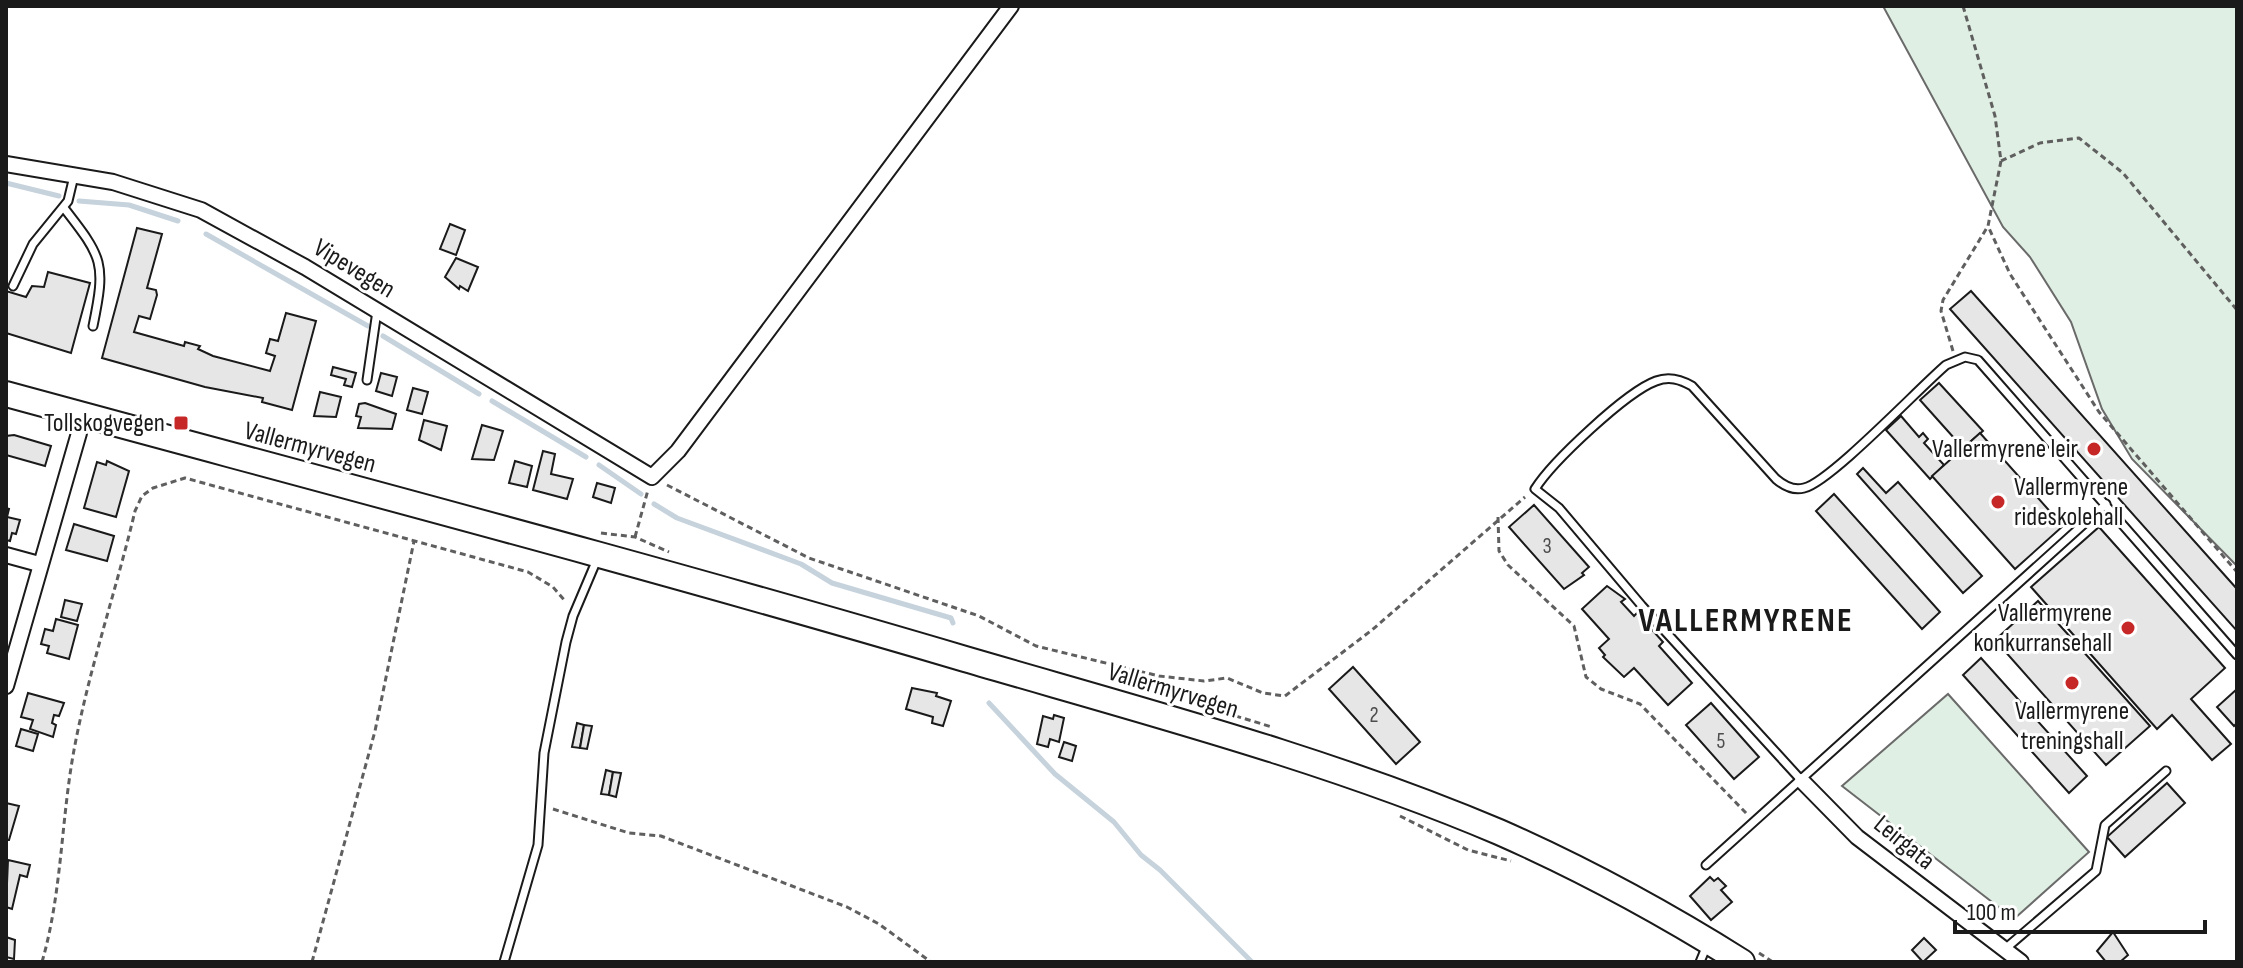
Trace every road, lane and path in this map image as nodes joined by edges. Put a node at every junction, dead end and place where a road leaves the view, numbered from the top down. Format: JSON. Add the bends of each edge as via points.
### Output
{"nodes":[{"id":1,"x":1011,"y":6,"type":"edge"},
{"id":2,"x":1963,"y":6,"type":"edge"},
{"id":3,"x":2001,"y":161,"type":"junction"},
{"id":4,"x":6,"y":164,"type":"edge"},
{"id":5,"x":74,"y":176,"type":"junction"},
{"id":6,"x":64,"y":208,"type":"junction"},
{"id":7,"x":1988,"y":226,"type":"junction"},
{"id":8,"x":13,"y":286,"type":"dead end"},
{"id":9,"x":2237,"y":310,"type":"edge"},
{"id":10,"x":377,"y":311,"type":"junction"},
{"id":11,"x":93,"y":326,"type":"dead end"},
{"id":12,"x":1956,"y":360,"type":"junction"},
{"id":13,"x":367,"y":380,"type":"dead end"},
{"id":14,"x":6,"y":394,"type":"edge"},
{"id":15,"x":79,"y":433,"type":"dead end"},
{"id":16,"x":652,"y":477,"type":"junction"},
{"id":17,"x":1535,"y":489,"type":"junction"},
{"id":18,"x":2106,"y":504,"type":"junction"},
{"id":19,"x":1498,"y":517,"type":"junction"},
{"id":20,"x":635,"y":537,"type":"dead end"},
{"id":21,"x":414,"y":541,"type":"junction"},
{"id":22,"x":6,"y":555,"type":"edge"},
{"id":23,"x":599,"y":555,"type":"junction"},
{"id":24,"x":39,"y":564,"type":"junction"},
{"id":25,"x":2237,"y":572,"type":"edge"},
{"id":26,"x":573,"y":616,"type":"junction"},
{"id":27,"x":2237,"y":655,"type":"edge"},
{"id":28,"x":6,"y":686,"type":"edge"},
{"id":29,"x":2166,"y":771,"type":"dead end"},
{"id":30,"x":1802,"y":781,"type":"junction"},
{"id":31,"x":543,"y":805,"type":"junction"},
{"id":32,"x":1391,"y":811,"type":"dead end"},
{"id":33,"x":1755,"y":822,"type":"junction"},
{"id":34,"x":1514,"y":862,"type":"dead end"},
{"id":35,"x":1706,"y":865,"type":"dead end"},
{"id":36,"x":2005,"y":949,"type":"junction"},
{"id":37,"x":1704,"y":951,"type":"edge"},
{"id":38,"x":42,"y":962,"type":"edge"},
{"id":39,"x":312,"y":962,"type":"edge"},
{"id":40,"x":504,"y":962,"type":"edge"},
{"id":41,"x":931,"y":962,"type":"edge"},
{"id":42,"x":1742,"y":962,"type":"edge"},
{"id":43,"x":2021,"y":962,"type":"edge"}],
"edges":[{"from":1,"to":16,"type":"street","via":[[678,451]]},
{"from":2,"to":3,"type":"path","via":[[1995,116]]},
{"from":3,"to":7,"type":"path"},
{"from":3,"to":9,"type":"path","via":[[2040,143],[2079,138],[2123,173]]},
{"from":4,"to":5,"type":"street","name":"Vipevegen"},
{"from":5,"to":6,"type":"lane"},
{"from":5,"to":10,"type":"street","name":"Vipevegen","via":[[140,189],[201,210]]},
{"from":6,"to":8,"type":"lane","via":[[33,244]]},
{"from":6,"to":11,"type":"lane","via":[[95,248],[101,267]]},
{"from":7,"to":12,"type":"path","via":[[1943,300],[1941,311]]},
{"from":7,"to":25,"type":"path","via":[[2010,274],[2099,412]]},
{"from":10,"to":13,"type":"lane"},
{"from":10,"to":16,"type":"street","name":"Vipevegen"},
{"from":12,"to":17,"type":"lane","via":[[1827,477],[1807,487],[1789,487],[1776,479],[1692,386],[1666,378],[1623,403]]},
{"from":12,"to":18,"type":"lane","via":[[1978,360]]},
{"from":14,"to":23,"type":"main road","name":"Vallermyrvegen"},
{"from":15,"to":24,"type":"street"},
{"from":16,"to":19,"type":"path","via":[[809,558],[979,616],[1036,646],[1159,676],[1227,678],[1285,696],[1372,630]]},
{"from":16,"to":20,"type":"path"},
{"from":17,"to":19,"type":"path"},
{"from":17,"to":30,"type":"lane","via":[[1559,508]]},
{"from":18,"to":27,"type":"lane"},
{"from":18,"to":30,"type":"lane"},
{"from":19,"to":33,"type":"path","via":[[1499,551],[1574,626],[1586,677],[1601,689],[1640,704],[1661,722]]},
{"from":21,"to":26,"type":"path","via":[[528,572],[564,597]]},
{"from":21,"to":38,"type":"path","via":[[185,478],[167,480],[142,496],[80,723]]},
{"from":21,"to":39,"type":"path","via":[[375,731]]},
{"from":22,"to":24,"type":"street"},
{"from":23,"to":26,"type":"lane"},
{"from":23,"to":37,"type":"main road","name":"Vallermyrvegen","via":[[1159,715],[1381,787],[1555,859]]},
{"from":24,"to":28,"type":"street"},
{"from":26,"to":31,"type":"lane","via":[[544,753]]},
{"from":29,"to":36,"type":"lane","via":[[2105,825],[2096,871]]},
{"from":30,"to":33,"type":"lane"},
{"from":30,"to":36,"type":"street","name":"Leirgata","via":[[1857,837]]},
{"from":31,"to":40,"type":"lane","via":[[538,845]]},
{"from":31,"to":41,"type":"path","via":[[629,833],[661,836],[847,907]]},
{"from":32,"to":34,"type":"path","via":[[1468,850]]},
{"from":33,"to":35,"type":"lane"},
{"from":36,"to":43,"type":"street","name":"Leirgata"},
{"from":37,"to":42,"type":"main road","name":"Vallermyrvegen"}]}
